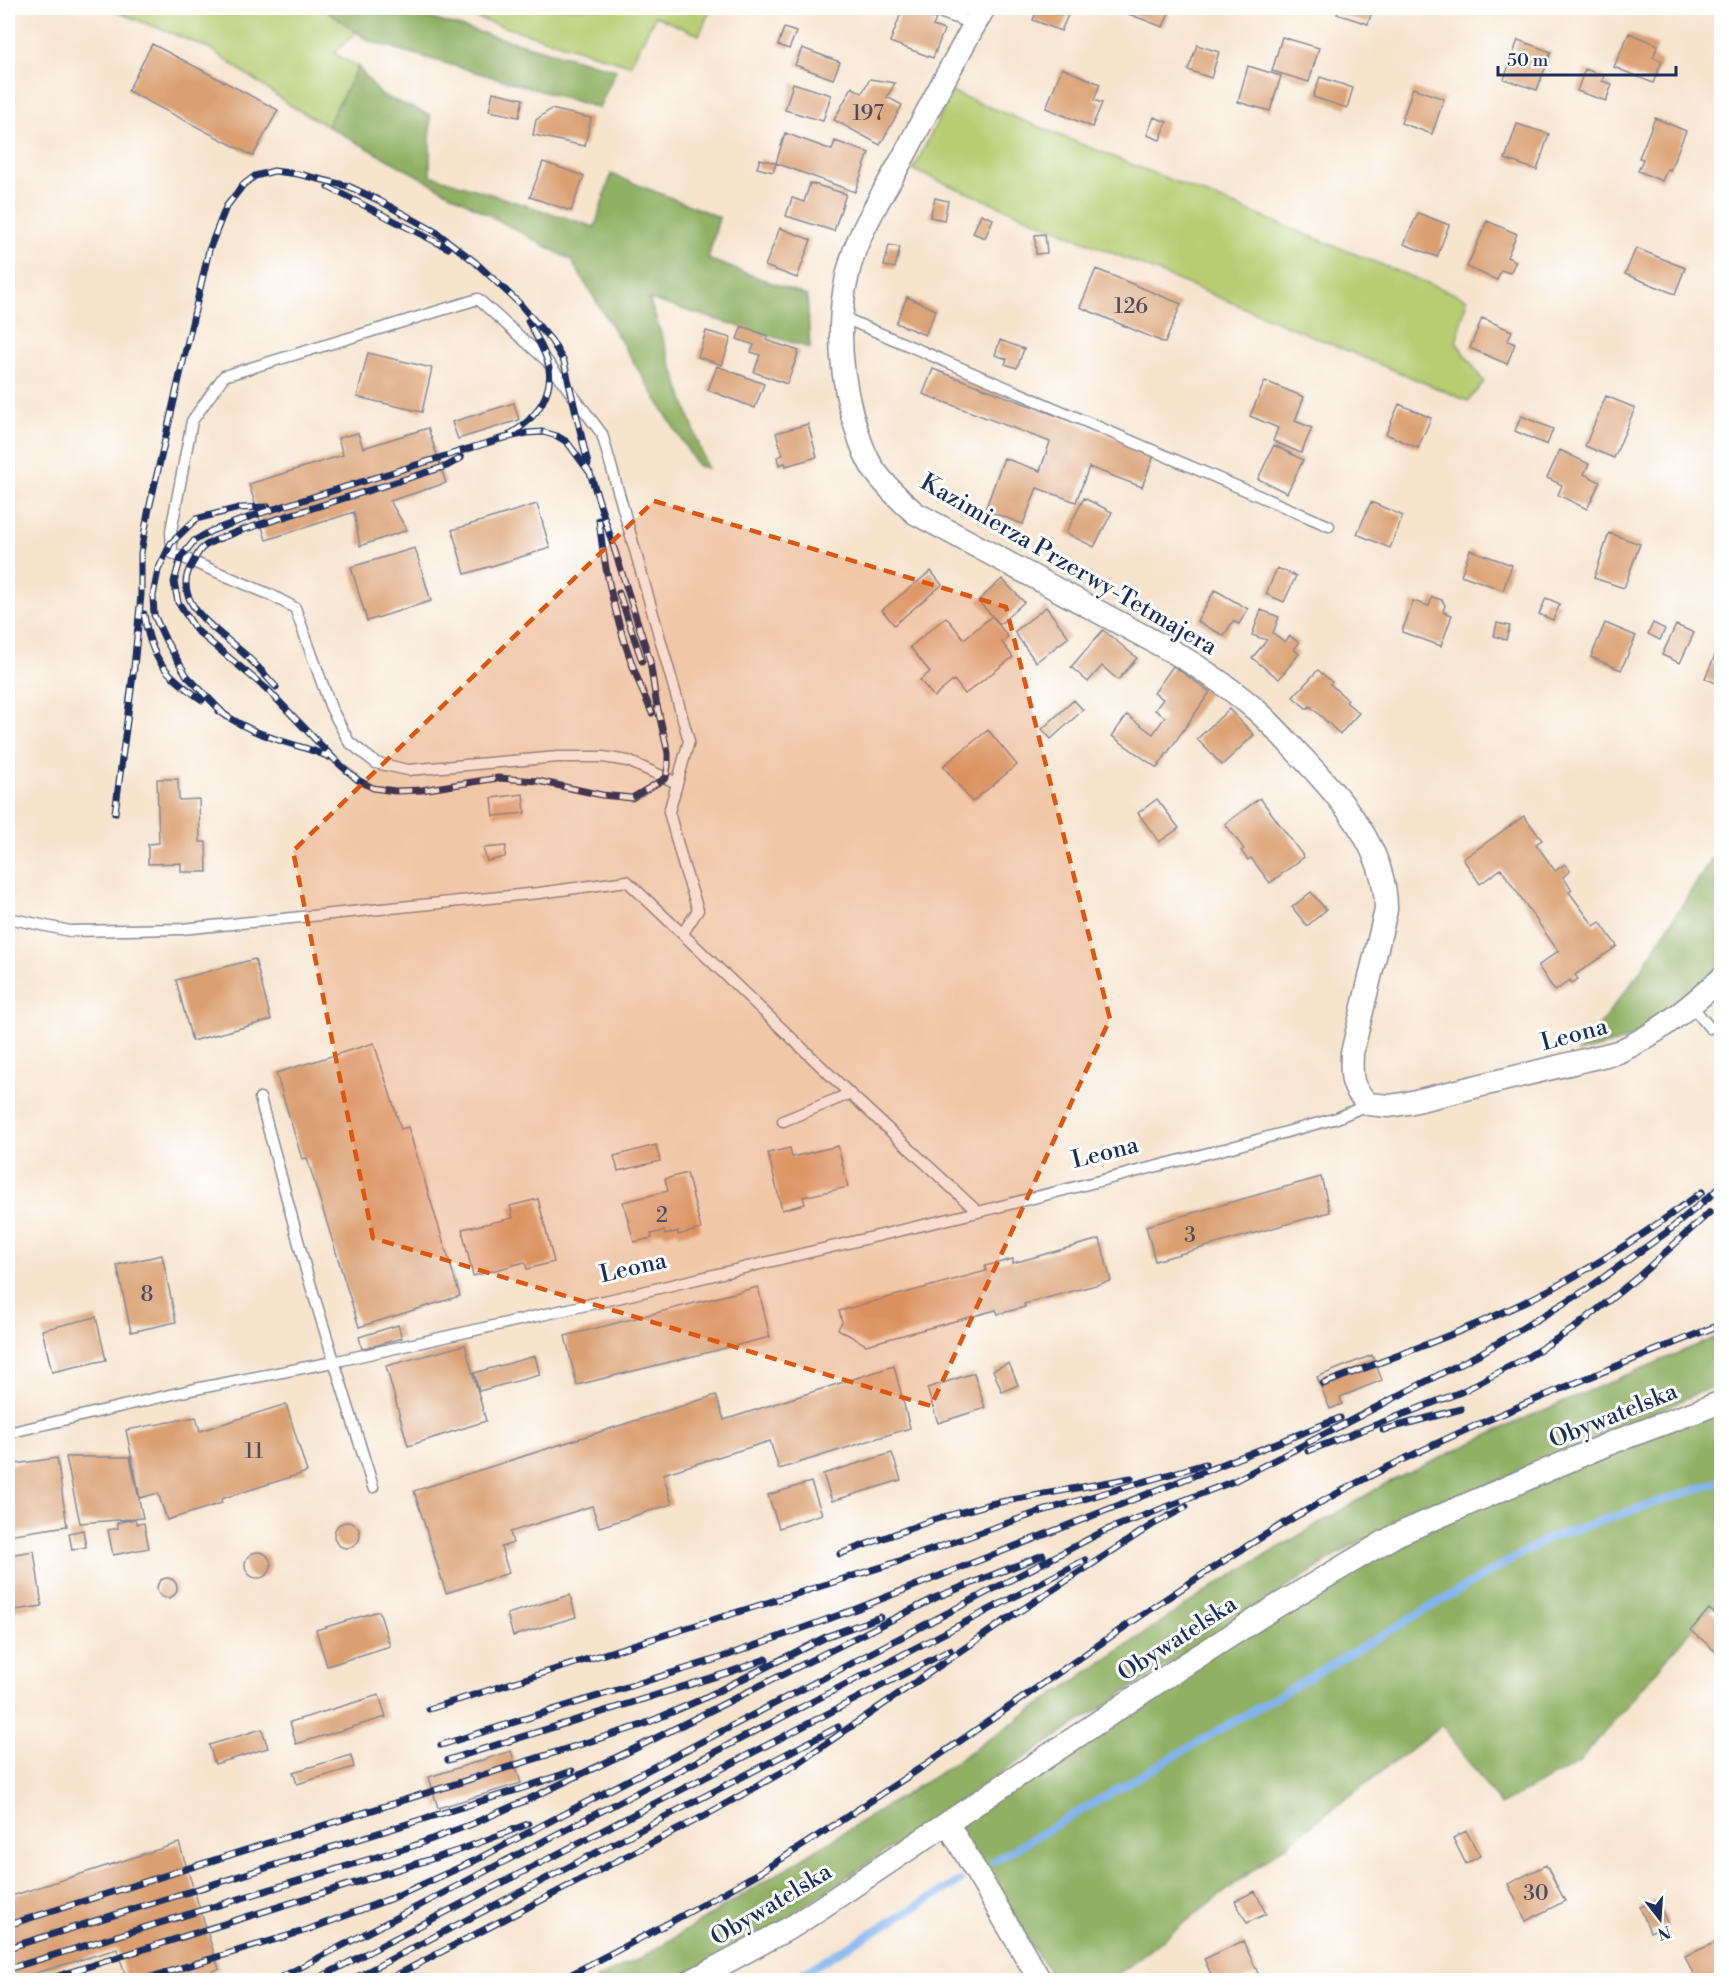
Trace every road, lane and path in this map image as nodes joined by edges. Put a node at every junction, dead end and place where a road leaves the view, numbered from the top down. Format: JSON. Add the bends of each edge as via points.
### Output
{"nodes":[{"id":1,"x":928,"y":8,"type":"edge"},
{"id":2,"x":979,"y":16,"type":"edge"},
{"id":3,"x":842,"y":317,"type":"junction"},
{"id":4,"x":1329,"y":526,"type":"dead end"},
{"id":5,"x":677,"y":783,"type":"junction"},
{"id":6,"x":8,"y":918,"type":"edge"},
{"id":7,"x":683,"y":933,"type":"junction"},
{"id":8,"x":1722,"y":978,"type":"edge"},
{"id":9,"x":1691,"y":1005,"type":"junction"},
{"id":10,"x":1710,"y":1028,"type":"dead end"},
{"id":11,"x":849,"y":1094,"type":"junction"},
{"id":12,"x":260,"y":1098,"type":"dead end"},
{"id":13,"x":1369,"y":1104,"type":"junction"},
{"id":14,"x":783,"y":1121,"type":"dead end"},
{"id":15,"x":978,"y":1212,"type":"junction"},
{"id":16,"x":333,"y":1362,"type":"junction"},
{"id":17,"x":1722,"y":1402,"type":"edge"},
{"id":18,"x":8,"y":1433,"type":"edge"},
{"id":19,"x":373,"y":1487,"type":"dead end"},
{"id":20,"x":948,"y":1824,"type":"junction"},
{"id":21,"x":693,"y":1980,"type":"edge"},
{"id":22,"x":1040,"y":1980,"type":"edge"}],
"edges":[{"from":1,"to":2,"type":"lane"},
{"from":2,"to":3,"type":"street","name":"Kazimierza Przerwy-Tetmajera","via":[[856,248]]},
{"from":3,"to":4,"type":"lane"},
{"from":3,"to":13,"type":"street","name":"Kazimierza Przerwy-Tetmajera","via":[[841,361],[859,438],[874,470],[893,493],[915,513],[1209,674],[1270,723],[1334,791],[1373,854],[1386,899],[1352,1053],[1354,1089]]},
{"from":5,"to":5,"type":"lane","via":[[627,761],[603,757],[408,770],[376,764],[348,742],[331,708],[295,608],[172,553],[171,531],[192,421],[224,376],[478,300],[547,361],[602,435],[689,741]]},
{"from":5,"to":7,"type":"lane","via":[[669,812],[698,910]]},
{"from":6,"to":7,"type":"lane","via":[[70,931],[182,929],[538,893],[627,880]]},
{"from":7,"to":11,"type":"lane"},
{"from":8,"to":9,"type":"street","name":"Leona"},
{"from":9,"to":10,"type":"lane"},
{"from":9,"to":13,"type":"street","name":"Leona","via":[[1661,1029],[1618,1052],[1408,1103]]},
{"from":11,"to":14,"type":"lane"},
{"from":11,"to":15,"type":"lane"},
{"from":12,"to":16,"type":"lane"},
{"from":13,"to":15,"type":"lane","name":"Leona","via":[[1337,1118]]},
{"from":15,"to":16,"type":"lane","name":"Leona"},
{"from":16,"to":18,"type":"lane","name":"Leona","via":[[195,1389]]},
{"from":16,"to":19,"type":"lane"},
{"from":17,"to":20,"type":"street","name":"Obywatelska","via":[[1608,1444],[1396,1535],[1161,1680]]},
{"from":20,"to":21,"type":"street","name":"Obywatelska","via":[[795,1925]]},
{"from":20,"to":22,"type":"street"}]}
